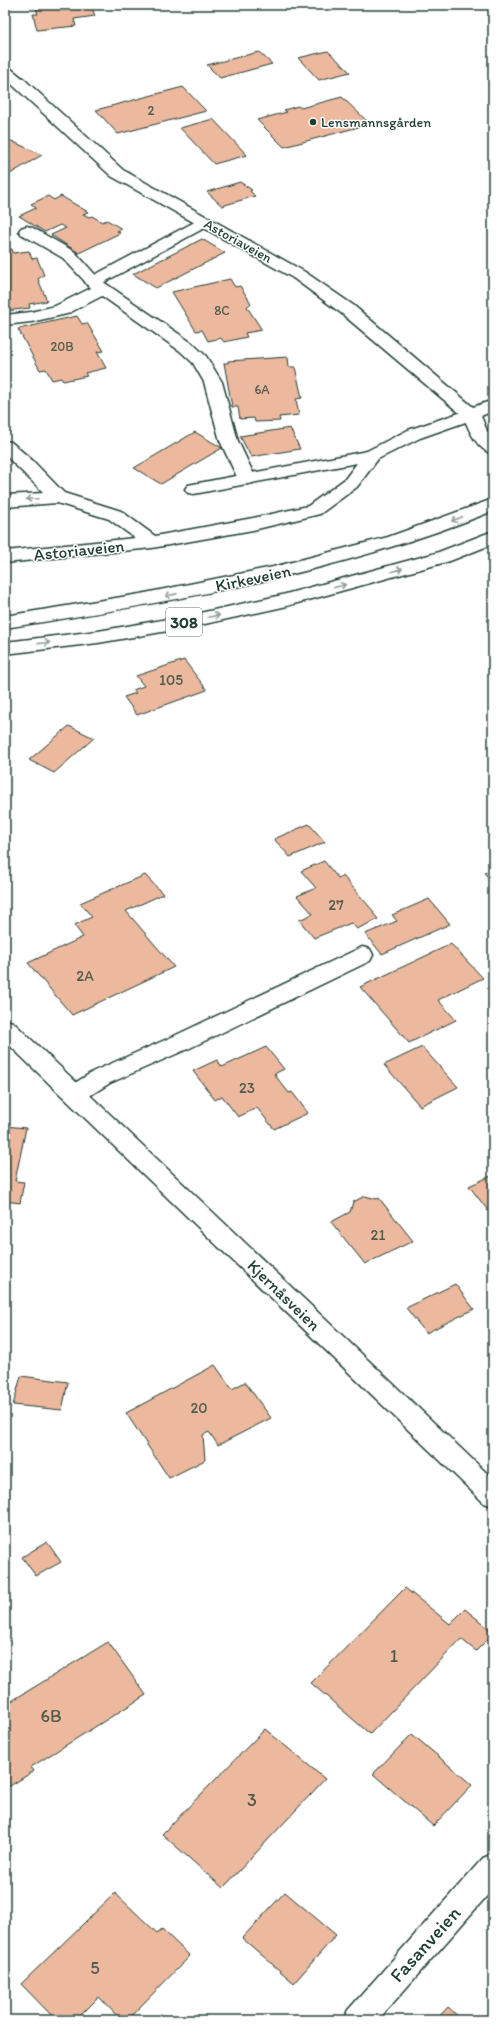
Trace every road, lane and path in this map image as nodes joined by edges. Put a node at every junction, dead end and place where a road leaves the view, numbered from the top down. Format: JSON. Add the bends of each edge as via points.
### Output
{"nodes":[{"id":1,"x":5,"y":71,"type":"edge"},
{"id":2,"x":204,"y":222,"type":"junction"},
{"id":3,"x":27,"y":231,"type":"dead end"},
{"id":4,"x":98,"y":286,"type":"junction"},
{"id":5,"x":5,"y":320,"type":"edge"},
{"id":6,"x":493,"y":405,"type":"edge"},
{"id":7,"x":471,"y":414,"type":"junction"},
{"id":8,"x":493,"y":418,"type":"edge"},
{"id":9,"x":5,"y":446,"type":"edge"},
{"id":10,"x":493,"y":449,"type":"edge"},
{"id":11,"x":372,"y":455,"type":"junction"},
{"id":12,"x":247,"y":479,"type":"junction"},
{"id":13,"x":194,"y":489,"type":"dead end"},
{"id":14,"x":58,"y":497,"type":"junction"},
{"id":15,"x":5,"y":500,"type":"edge"},
{"id":16,"x":493,"y":505,"type":"edge"},
{"id":17,"x":493,"y":537,"type":"edge"},
{"id":18,"x":152,"y":542,"type":"junction"},
{"id":19,"x":5,"y":558,"type":"edge"},
{"id":20,"x":5,"y":622,"type":"edge"},
{"id":21,"x":5,"y":648,"type":"edge"},
{"id":22,"x":362,"y":955,"type":"dead end"},
{"id":23,"x":5,"y":1028,"type":"edge"},
{"id":24,"x":75,"y":1094,"type":"junction"},
{"id":25,"x":493,"y":1495,"type":"edge"},
{"id":26,"x":493,"y":1868,"type":"edge"},
{"id":27,"x":358,"y":2020,"type":"edge"}],
"edges":[{"from":1,"to":2,"type":"street","name":"Astoriaveien","via":[[50,109],[91,152],[117,173]]},
{"from":2,"to":4,"type":"street"},
{"from":2,"to":7,"type":"street","name":"Astoriaveien","via":[[299,275],[348,309]]},
{"from":3,"to":4,"type":"street","via":[[69,255]]},
{"from":4,"to":5,"type":"street","via":[[61,310]]},
{"from":4,"to":12,"type":"street","via":[[186,347],[200,360],[213,382],[229,441]]},
{"from":6,"to":7,"type":"street"},
{"from":7,"to":8,"type":"street","name":"Astoriaveien"},
{"from":7,"to":10,"type":"street","name":"Astoriaveien","via":[[479,433]]},
{"from":7,"to":11,"type":"street","name":"Astoriaveien","via":[[414,434]]},
{"from":9,"to":14,"type":"street"},
{"from":11,"to":12,"type":"street"},
{"from":11,"to":18,"type":"street","name":"Astoriaveien","via":[[351,483],[314,510]]},
{"from":12,"to":13,"type":"street"},
{"from":14,"to":15,"type":"street","name":"Astoriaveien","one_way":true},
{"from":14,"to":18,"type":"street","name":"Astoriaveien","via":[[115,515]]},
{"from":16,"to":20,"type":"street","name":"Kirkeveien","number":"308","one_way":true,"via":[[370,549],[293,569],[139,601]]},
{"from":21,"to":17,"type":"street","name":"Kirkeveien","number":"308","one_way":true,"via":[[98,637],[191,621],[283,601],[443,557]]},
{"from":18,"to":19,"type":"street","name":"Astoriaveien"},
{"from":22,"to":24,"type":"street","via":[[182,1042],[102,1077]]},
{"from":23,"to":24,"type":"street","name":"Kjernåsveien"},
{"from":24,"to":25,"type":"street","name":"Kjernåsveien"},
{"from":26,"to":27,"type":"street","name":"Fasanveien"}]}
